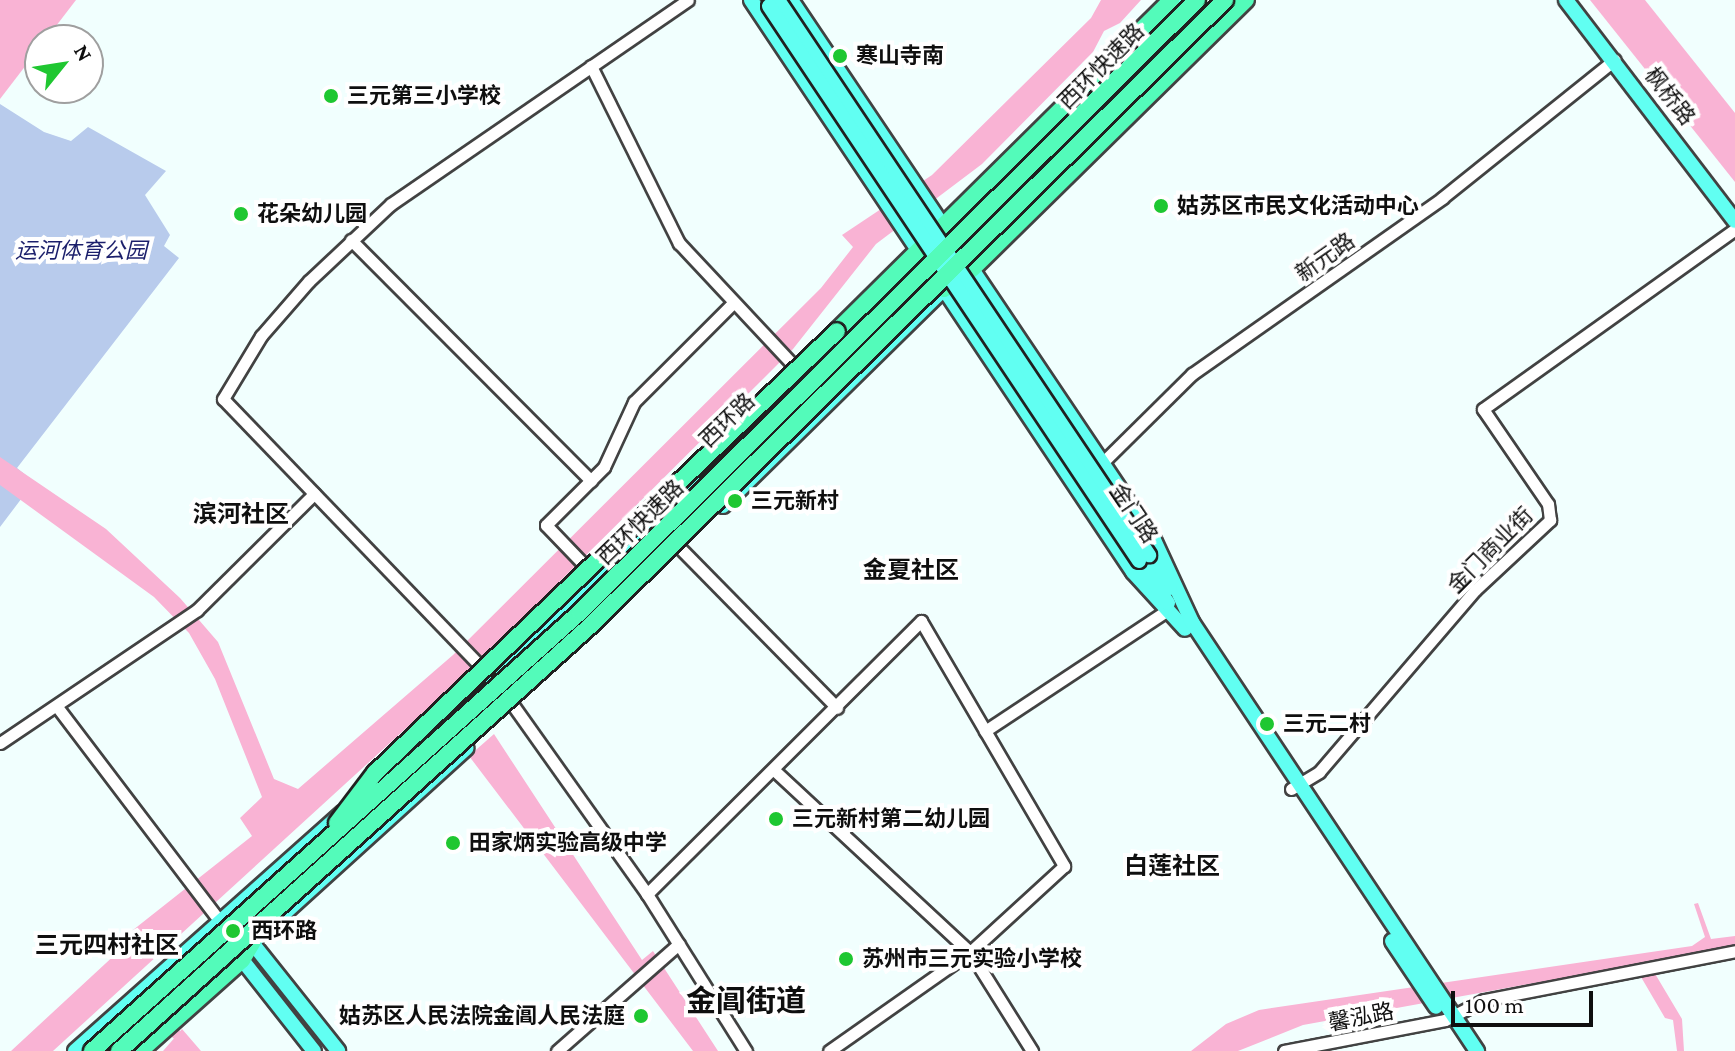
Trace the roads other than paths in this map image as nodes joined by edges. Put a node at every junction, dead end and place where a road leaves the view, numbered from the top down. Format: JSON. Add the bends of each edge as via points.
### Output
{"nodes":[{"id":1,"x":688,"y":0,"type":"edge"},
{"id":2,"x":751,"y":0,"type":"edge"},
{"id":3,"x":791,"y":0,"type":"edge"},
{"id":4,"x":1171,"y":0,"type":"edge"},
{"id":5,"x":1183,"y":0,"type":"edge"},
{"id":6,"x":1197,"y":0,"type":"edge"},
{"id":7,"x":1225,"y":0,"type":"edge"},
{"id":8,"x":1236,"y":0,"type":"edge"},
{"id":9,"x":1246,"y":0,"type":"edge"},
{"id":10,"x":1566,"y":0,"type":"edge"},
{"id":11,"x":770,"y":2,"type":"edge"},
{"id":12,"x":1614,"y":60,"type":"junction"},
{"id":13,"x":591,"y":66,"type":"junction"},
{"id":14,"x":1735,"y":221,"type":"edge"},
{"id":15,"x":945,"y":229,"type":"junction"},
{"id":16,"x":1735,"y":229,"type":"edge"},
{"id":17,"x":351,"y":240,"type":"junction"},
{"id":18,"x":921,"y":254,"type":"junction"},
{"id":19,"x":970,"y":266,"type":"junction"},
{"id":20,"x":944,"y":289,"type":"junction"},
{"id":21,"x":733,"y":303,"type":"junction"},
{"id":22,"x":804,"y":376,"type":"junction"},
{"id":23,"x":828,"y":403,"type":"junction"},
{"id":24,"x":1102,"y":463,"type":"junction"},
{"id":25,"x":591,"y":481,"type":"junction"},
{"id":26,"x":314,"y":494,"type":"junction"},
{"id":27,"x":680,"y":548,"type":"junction"},
{"id":28,"x":596,"y":580,"type":"junction"},
{"id":29,"x":620,"y":607,"type":"junction"},
{"id":30,"x":1166,"y":611,"type":"junction"},
{"id":31,"x":1189,"y":627,"type":"junction"},
{"id":32,"x":485,"y":671,"type":"junction"},
{"id":33,"x":514,"y":704,"type":"junction"},
{"id":34,"x":58,"y":708,"type":"junction"},
{"id":35,"x":837,"y":708,"type":"junction"},
{"id":36,"x":985,"y":731,"type":"junction"},
{"id":37,"x":0,"y":743,"type":"edge"},
{"id":38,"x":775,"y":771,"type":"junction"},
{"id":39,"x":382,"y":776,"type":"junction"},
{"id":40,"x":1295,"y":786,"type":"junction"},
{"id":41,"x":314,"y":854,"type":"junction"},
{"id":42,"x":647,"y":894,"type":"junction"},
{"id":43,"x":222,"y":922,"type":"junction"},
{"id":44,"x":248,"y":936,"type":"junction"},
{"id":45,"x":228,"y":942,"type":"junction"},
{"id":46,"x":679,"y":944,"type":"junction"},
{"id":47,"x":1735,"y":951,"type":"edge"},
{"id":48,"x":970,"y":952,"type":"junction"},
{"id":49,"x":240,"y":957,"type":"junction"},
{"id":50,"x":1449,"y":1018,"type":"junction"},
{"id":51,"x":151,"y":1035,"type":"junction"},
{"id":52,"x":75,"y":1051,"type":"edge"},
{"id":53,"x":92,"y":1051,"type":"edge"},
{"id":54,"x":119,"y":1051,"type":"edge"},
{"id":55,"x":132,"y":1051,"type":"edge"},
{"id":56,"x":140,"y":1051,"type":"edge"},
{"id":57,"x":314,"y":1051,"type":"edge"},
{"id":58,"x":338,"y":1051,"type":"edge"},
{"id":59,"x":557,"y":1051,"type":"edge"},
{"id":60,"x":746,"y":1051,"type":"edge"},
{"id":61,"x":829,"y":1051,"type":"edge"},
{"id":62,"x":1032,"y":1051,"type":"edge"},
{"id":63,"x":1284,"y":1051,"type":"edge"},
{"id":64,"x":1466,"y":1051,"type":"edge"},
{"id":65,"x":1477,"y":1051,"type":"edge"}],
"edges":[{"from":1,"to":13,"type":"street"},
{"from":2,"to":18,"type":"main road"},
{"from":3,"to":15,"type":"main road"},
{"from":4,"to":15,"type":"highway"},
{"from":5,"to":15,"type":"main road"},
{"from":6,"to":41,"type":"highway","name":"西环快速路","bridge":true,"via":[[580,612]]},
{"from":7,"to":54,"type":"highway","name":"西环快速路","bridge":true,"via":[[592,624]]},
{"from":8,"to":19,"type":"main road"},
{"from":9,"to":19,"type":"highway"},
{"from":10,"to":12,"type":"main road","name":"枫桥路"},
{"from":11,"to":31,"type":"main road","name":"金门路","bridge":true},
{"from":12,"to":14,"type":"main road","name":"枫桥路"},
{"from":12,"to":24,"type":"street","name":"新元路","via":[[1442,198],[1192,374]]},
{"from":13,"to":17,"type":"street","via":[[391,204]]},
{"from":13,"to":21,"type":"street","via":[[679,243]]},
{"from":15,"to":18,"type":"highway"},
{"from":15,"to":19,"type":"main road"},
{"from":16,"to":40,"type":"street","name":"金门商业街","via":[[1483,409],[1548,504],[1550,520],[1475,590],[1319,772]]},
{"from":17,"to":25,"type":"street"},
{"from":17,"to":26,"type":"street","via":[[261,336],[223,399]]},
{"from":18,"to":20,"type":"main road"},
{"from":18,"to":22,"type":"main road","name":"西环路"},
{"from":18,"to":41,"type":"highway","bridge":true,"via":[[375,773]]},
{"from":19,"to":20,"type":"highway"},
{"from":19,"to":24,"type":"main road"},
{"from":20,"to":23,"type":"main road"},
{"from":20,"to":30,"type":"main road","via":[[1133,572]]},
{"from":21,"to":22,"type":"street"},
{"from":21,"to":25,"type":"street","via":[[634,402],[604,467]]},
{"from":22,"to":23,"type":"street"},
{"from":22,"to":28,"type":"main road","name":"西环路"},
{"from":23,"to":27,"type":"main road"},
{"from":24,"to":31,"type":"main road","via":[[1161,552]]},
{"from":25,"to":28,"type":"street","via":[[546,525]]},
{"from":26,"to":32,"type":"street"},
{"from":26,"to":34,"type":"street","via":[[197,610]]},
{"from":27,"to":29,"type":"main road"},
{"from":27,"to":35,"type":"street"},
{"from":28,"to":29,"type":"street"},
{"from":28,"to":32,"type":"main road","name":"西环路"},
{"from":29,"to":33,"type":"main road"},
{"from":30,"to":31,"type":"main road"},
{"from":30,"to":36,"type":"street"},
{"from":31,"to":40,"type":"main road","name":"金门路"},
{"from":32,"to":33,"type":"street"},
{"from":32,"to":39,"type":"main road","name":"西环路"},
{"from":33,"to":42,"type":"street"},
{"from":33,"to":44,"type":"main road"},
{"from":34,"to":37,"type":"street"},
{"from":34,"to":43,"type":"street"},
{"from":35,"to":36,"type":"street","via":[[921,621]]},
{"from":35,"to":38,"type":"street"},
{"from":36,"to":48,"type":"street","via":[[1064,866]]},
{"from":38,"to":42,"type":"street"},
{"from":38,"to":48,"type":"street"},
{"from":39,"to":43,"type":"main road","name":"西环路"},
{"from":39,"to":44,"type":"main road","via":[[357,828]]},
{"from":40,"to":50,"type":"main road","name":"金门路"},
{"from":41,"to":53,"type":"highway","name":"西环快速路","bridge":true},
{"from":42,"to":46,"type":"street"},
{"from":43,"to":44,"type":"main road"},
{"from":43,"to":45,"type":"main road"},
{"from":43,"to":52,"type":"main road","name":"西环路"},
{"from":44,"to":49,"type":"highway"},
{"from":44,"to":58,"type":"main road"},
{"from":45,"to":49,"type":"main road"},
{"from":45,"to":51,"type":"main road","via":[[153,1009]]},
{"from":46,"to":59,"type":"street"},
{"from":46,"to":60,"type":"street"},
{"from":47,"to":50,"type":"street","name":"馨泓路","via":[[1484,1000]]},
{"from":48,"to":61,"type":"street"},
{"from":48,"to":62,"type":"street"},
{"from":49,"to":51,"type":"main road"},
{"from":49,"to":56,"type":"highway"},
{"from":49,"to":57,"type":"main road"},
{"from":50,"to":63,"type":"street","name":"馨泓路"},
{"from":50,"to":64,"type":"main road","name":"金门路"},
{"from":50,"to":65,"type":"main road","name":"金门路"},
{"from":51,"to":55,"type":"main road"}]}
